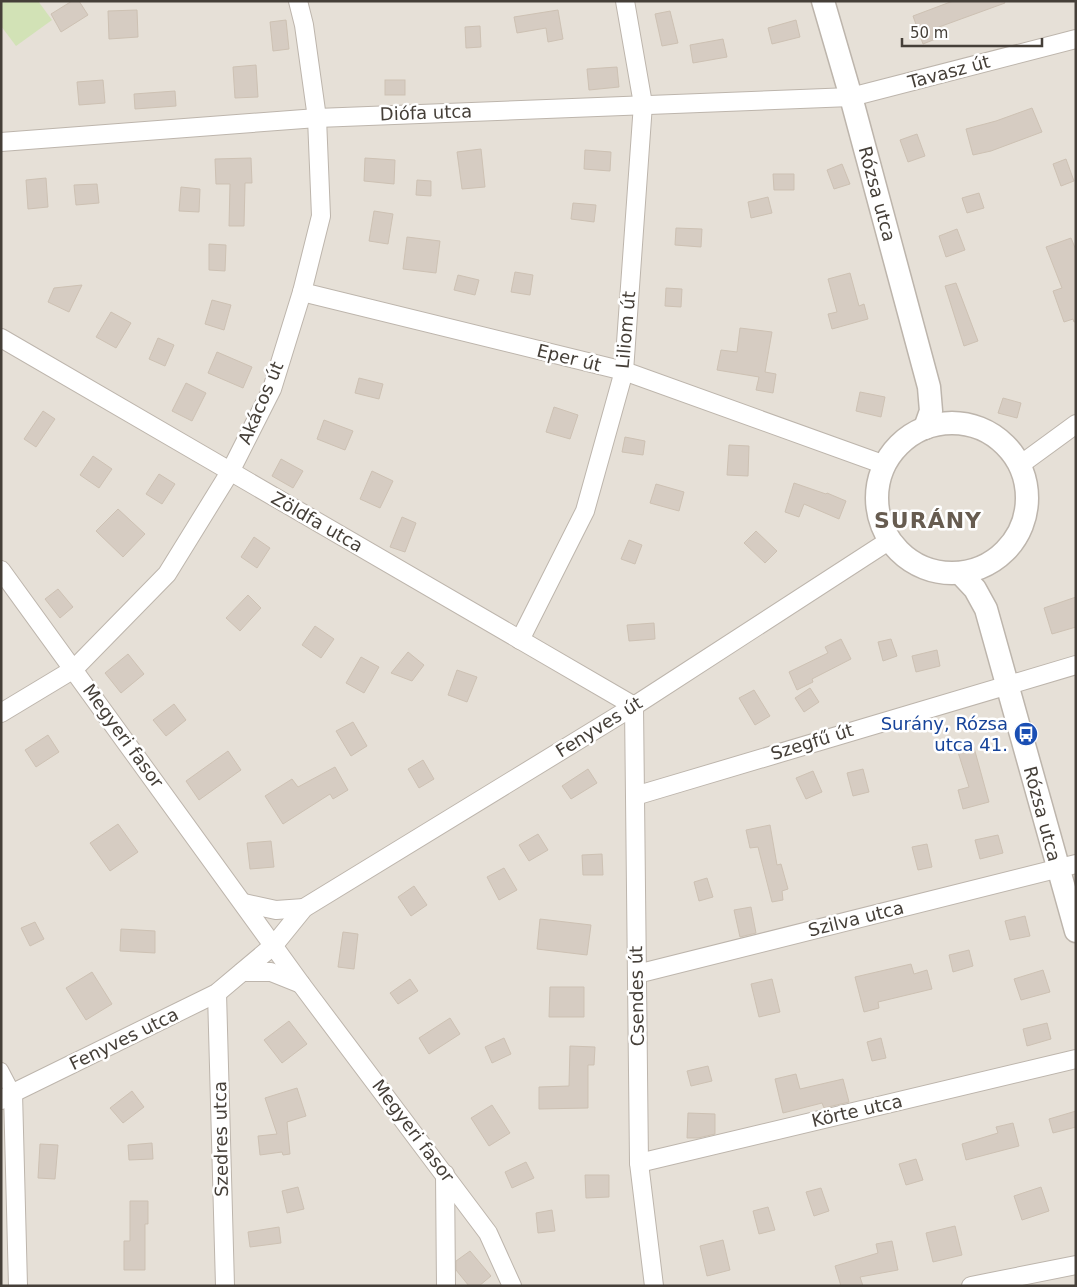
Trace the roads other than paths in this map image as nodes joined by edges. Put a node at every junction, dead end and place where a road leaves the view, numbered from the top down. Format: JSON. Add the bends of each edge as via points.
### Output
{"nodes":[{"id":1,"x":298,"y":1,"type":"edge"},
{"id":2,"x":625,"y":1,"type":"edge"},
{"id":3,"x":823,"y":1,"type":"edge"},
{"id":4,"x":1076,"y":39,"type":"edge"},
{"id":5,"x":852,"y":97,"type":"junction"},
{"id":6,"x":643,"y":104,"type":"junction"},
{"id":7,"x":317,"y":118,"type":"junction"},
{"id":8,"x":1,"y":142,"type":"edge"},
{"id":9,"x":302,"y":292,"type":"junction"},
{"id":10,"x":1,"y":338,"type":"edge"},
{"id":11,"x":624,"y":371,"type":"junction"},
{"id":12,"x":929,"y":387,"type":"junction"},
{"id":13,"x":964,"y":424,"type":"junction"},
{"id":14,"x":1076,"y":424,"type":"edge"},
{"id":15,"x":925,"y":428,"type":"junction"},
{"id":16,"x":885,"y":465,"type":"junction"},
{"id":17,"x":1020,"y":465,"type":"junction"},
{"id":18,"x":230,"y":472,"type":"junction"},
{"id":19,"x":890,"y":540,"type":"junction"},
{"id":20,"x":994,"y":560,"type":"junction"},
{"id":21,"x":1,"y":570,"type":"edge"},
{"id":22,"x":960,"y":573,"type":"junction"},
{"id":23,"x":986,"y":609,"type":"junction"},
{"id":24,"x":520,"y":640,"type":"junction"},
{"id":25,"x":1076,"y":664,"type":"edge"},
{"id":26,"x":74,"y":669,"type":"junction"},
{"id":27,"x":1006,"y":684,"type":"junction"},
{"id":28,"x":634,"y":706,"type":"junction"},
{"id":29,"x":1,"y":713,"type":"edge"},
{"id":30,"x":635,"y":796,"type":"junction"},
{"id":31,"x":1067,"y":867,"type":"edge"},
{"id":32,"x":244,"y":903,"type":"junction"},
{"id":33,"x":304,"y":908,"type":"junction"},
{"id":34,"x":1076,"y":931,"type":"edge"},
{"id":35,"x":274,"y":944,"type":"junction"},
{"id":36,"x":242,"y":972,"type":"junction"},
{"id":37,"x":637,"y":974,"type":"junction"},
{"id":38,"x":302,"y":984,"type":"junction"},
{"id":39,"x":217,"y":993,"type":"junction"},
{"id":40,"x":1076,"y":1059,"type":"edge"},
{"id":41,"x":1,"y":1070,"type":"edge"},
{"id":42,"x":7,"y":1097,"type":"edge"},
{"id":43,"x":639,"y":1163,"type":"junction"},
{"id":44,"x":445,"y":1174,"type":"junction"},
{"id":45,"x":1076,"y":1265,"type":"edge"},
{"id":46,"x":18,"y":1286,"type":"edge"},
{"id":47,"x":225,"y":1286,"type":"edge"},
{"id":48,"x":446,"y":1286,"type":"edge"},
{"id":49,"x":512,"y":1286,"type":"edge"},
{"id":50,"x":654,"y":1286,"type":"edge"},
{"id":51,"x":971,"y":1286,"type":"edge"}],
"edges":[{"from":1,"to":7,"type":"street","name":"Akácos út"},
{"from":2,"to":6,"type":"street","name":"Liliom út"},
{"from":3,"to":5,"type":"street","name":"Rózsa utca"},
{"from":4,"to":5,"type":"street","name":"Tavasz út"},
{"from":5,"to":6,"type":"street","name":"Diófa utca"},
{"from":5,"to":12,"type":"street","name":"Rózsa utca"},
{"from":6,"to":7,"type":"street","name":"Diófa utca"},
{"from":6,"to":11,"type":"street","name":"Liliom út"},
{"from":7,"to":8,"type":"street","name":"Diófa utca"},
{"from":7,"to":9,"type":"street","name":"Akácos út","via":[[321,216]]},
{"from":9,"to":11,"type":"street","name":"Eper út"},
{"from":9,"to":18,"type":"street","name":"Akácos út","via":[[272,389]]},
{"from":10,"to":18,"type":"street","name":"Zöldfa utca"},
{"from":11,"to":16,"type":"street","name":"Eper út"},
{"from":11,"to":24,"type":"street","name":"Liliom út","via":[[585,511]]},
{"from":12,"to":13,"type":"street","via":[[945,408]]},
{"from":12,"to":15,"type":"street","via":[[931,411]]},
{"from":13,"to":15,"type":"street"},
{"from":13,"to":17,"type":"street","via":[[990,433],[1005,445]]},
{"from":14,"to":17,"type":"street"},
{"from":15,"to":16,"type":"street","via":[[902,442]]},
{"from":16,"to":19,"type":"street","via":[[877,495],[880,519]]},
{"from":17,"to":20,"type":"street","via":[[1026,485],[1026,514],[1015,539]]},
{"from":18,"to":24,"type":"street","name":"Zöldfa utca"},
{"from":18,"to":26,"type":"street","name":"Akácos út","via":[[167,574]]},
{"from":19,"to":22,"type":"street","via":[[908,559],[932,571]]},
{"from":19,"to":28,"type":"street","name":"Fenyves út"},
{"from":20,"to":22,"type":"street"},
{"from":20,"to":23,"type":"street","via":[[988,579]]},
{"from":21,"to":26,"type":"street","name":"Megyeri fasor"},
{"from":22,"to":23,"type":"street","via":[[975,589]]},
{"from":23,"to":27,"type":"street","name":"Rózsa utca"},
{"from":24,"to":28,"type":"street","name":"Zöldfa utca"},
{"from":25,"to":27,"type":"street","name":"Szegfű út"},
{"from":26,"to":29,"type":"street","name":"Akácos út"},
{"from":26,"to":32,"type":"street","name":"Megyeri fasor"},
{"from":27,"to":30,"type":"street","name":"Szegfű út"},
{"from":27,"to":31,"type":"street","name":"Rózsa utca"},
{"from":28,"to":30,"type":"street","name":"Csendes út"},
{"from":28,"to":33,"type":"street","name":"Fenyves út"},
{"from":30,"to":37,"type":"street","name":"Csendes út"},
{"from":31,"to":34,"type":"street","name":"Rózsa utca"},
{"from":31,"to":37,"type":"street","name":"Szilva utca"},
{"from":32,"to":33,"type":"street","via":[[276,910]]},
{"from":32,"to":35,"type":"street","name":"Megyeri fasor"},
{"from":33,"to":35,"type":"street","name":"Fenyves utca"},
{"from":35,"to":36,"type":"street","name":"Fenyves utca"},
{"from":35,"to":38,"type":"street","name":"Megyeri fasor"},
{"from":36,"to":38,"type":"street","via":[[271,972]]},
{"from":36,"to":39,"type":"street","name":"Fenyves utca"},
{"from":37,"to":43,"type":"street","name":"Csendes út"},
{"from":38,"to":44,"type":"street","name":"Megyeri fasor"},
{"from":39,"to":42,"type":"street","name":"Fenyves utca"},
{"from":39,"to":47,"type":"street","name":"Szedres utca"},
{"from":40,"to":43,"type":"street","name":"Körte utca"},
{"from":41,"to":42,"type":"street"},
{"from":42,"to":46,"type":"street"},
{"from":43,"to":50,"type":"street","name":"Csendes út"},
{"from":44,"to":48,"type":"street"},
{"from":44,"to":49,"type":"street","name":"Megyeri fasor","via":[[488,1233]]},
{"from":45,"to":51,"type":"street"}]}
